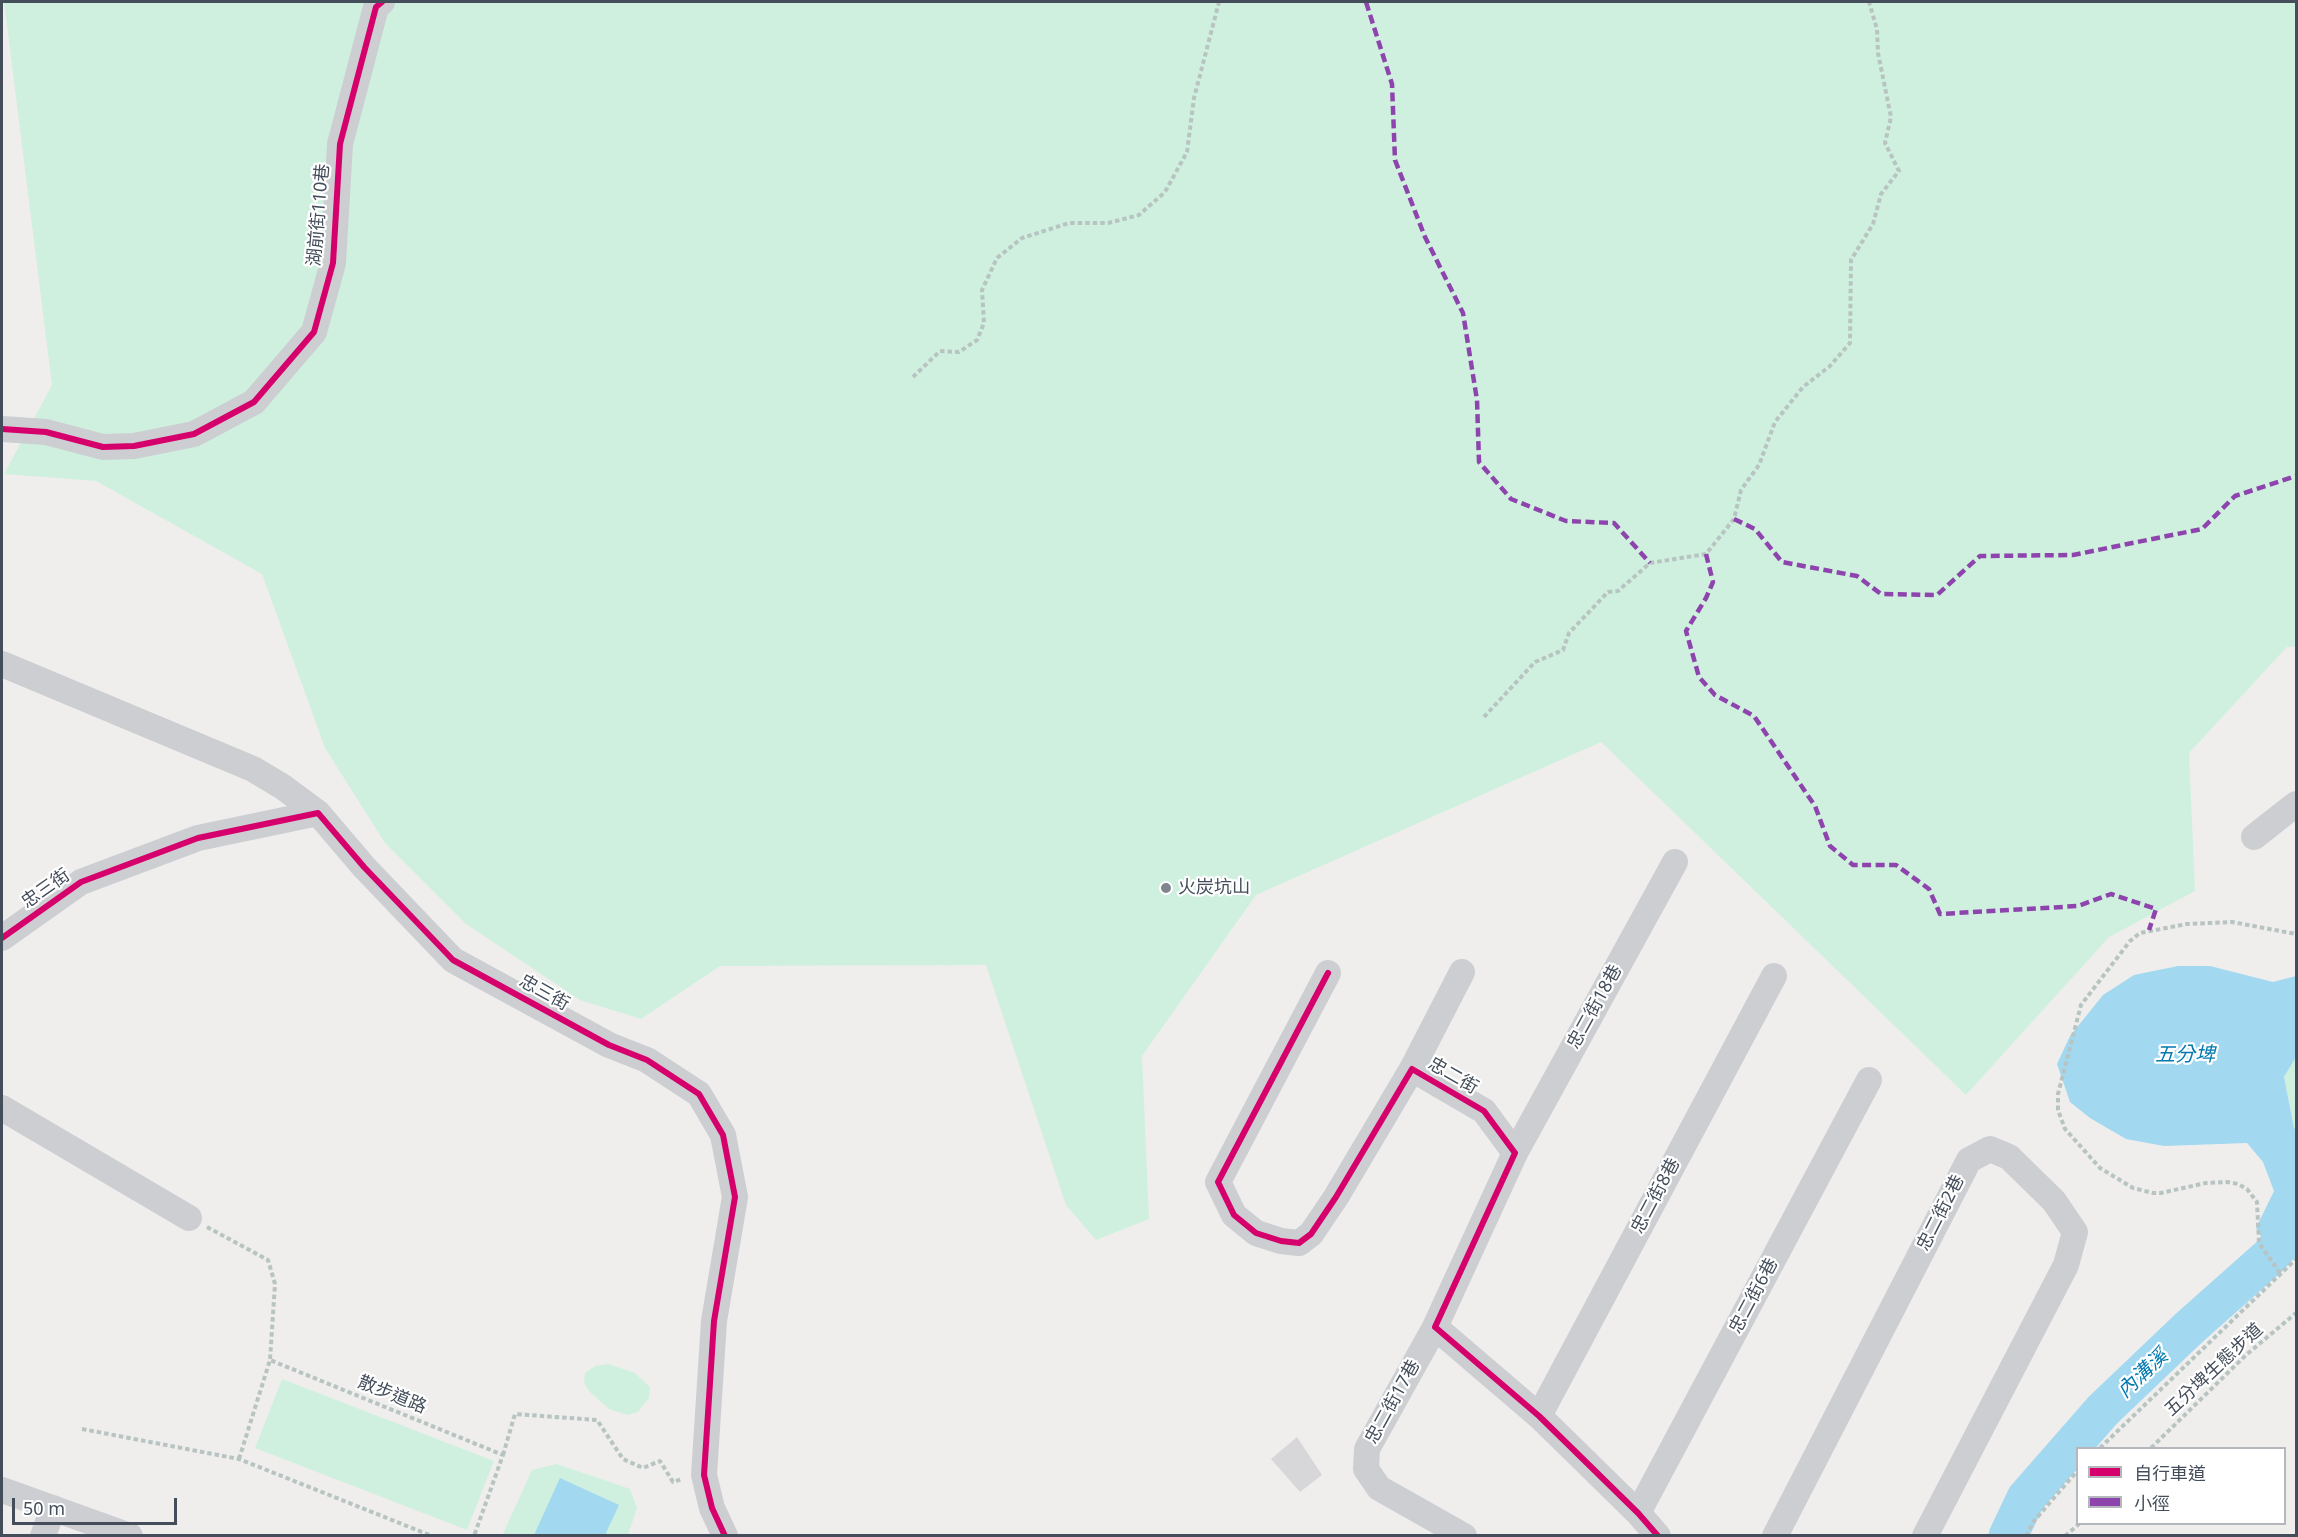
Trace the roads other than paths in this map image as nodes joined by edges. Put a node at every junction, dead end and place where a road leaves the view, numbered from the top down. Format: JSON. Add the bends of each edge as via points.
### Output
{"nodes":[{"id":1,"x":382,"y":2,"type":"edge"},
{"id":2,"x":2,"y":429,"type":"edge"},
{"id":3,"x":2,"y":664,"type":"edge"},
{"id":4,"x":2296,"y":804,"type":"edge"},
{"id":5,"x":318,"y":813,"type":"junction"},
{"id":6,"x":2254,"y":837,"type":"dead end"},
{"id":7,"x":1675,"y":862,"type":"dead end"},
{"id":8,"x":2,"y":938,"type":"edge"},
{"id":9,"x":1462,"y":972,"type":"dead end"},
{"id":10,"x":1328,"y":973,"type":"dead end"},
{"id":11,"x":1774,"y":976,"type":"dead end"},
{"id":12,"x":1412,"y":1069,"type":"junction"},
{"id":13,"x":1869,"y":1080,"type":"dead end"},
{"id":14,"x":2,"y":1108,"type":"edge"},
{"id":15,"x":1515,"y":1153,"type":"junction"},
{"id":16,"x":189,"y":1218,"type":"road end"},
{"id":17,"x":1435,"y":1327,"type":"junction"},
{"id":18,"x":1539,"y":1416,"type":"junction"},
{"id":19,"x":2,"y":1490,"type":"edge"},
{"id":20,"x":53,"y":1508,"type":"junction"},
{"id":21,"x":1638,"y":1513,"type":"junction"},
{"id":22,"x":43,"y":1536,"type":"edge"},
{"id":23,"x":130,"y":1536,"type":"edge"},
{"id":24,"x":725,"y":1536,"type":"edge"},
{"id":25,"x":1464,"y":1536,"type":"edge"},
{"id":26,"x":1658,"y":1536,"type":"edge"},
{"id":27,"x":1775,"y":1536,"type":"edge"},
{"id":28,"x":1925,"y":1536,"type":"edge"}],
"edges":[{"from":1,"to":2,"type":"street","name":"湖前街110巷","via":[[376,8],[340,144],[333,262],[314,332],[254,402],[194,434],[134,446],[103,447],[46,432]]},
{"from":3,"to":5,"type":"street","name":"忠三街","via":[[253,769]]},
{"from":4,"to":6,"type":"street"},
{"from":5,"to":8,"type":"street","name":"忠三街","via":[[198,838],[81,882]]},
{"from":5,"to":24,"type":"street","name":"忠三街","via":[[453,960],[609,1045],[647,1060],[699,1094],[723,1135],[735,1197],[714,1321],[704,1475],[712,1508]]},
{"from":7,"to":15,"type":"street","name":"忠二街18巷"},
{"from":9,"to":12,"type":"street"},
{"from":10,"to":12,"type":"street","name":"忠二街","via":[[1218,1182],[1234,1215],[1256,1233],[1281,1241],[1299,1243],[1311,1234]]},
{"from":11,"to":18,"type":"street","name":"忠二街8巷"},
{"from":12,"to":15,"type":"street","name":"忠二街","via":[[1484,1111]]},
{"from":13,"to":21,"type":"street","name":"忠二街6巷"},
{"from":14,"to":16,"type":"street"},
{"from":15,"to":17,"type":"street"},
{"from":17,"to":18,"type":"street"},
{"from":17,"to":25,"type":"street","name":"忠二街17巷","via":[[1367,1449],[1366,1469],[1379,1488]]},
{"from":18,"to":21,"type":"street"},
{"from":19,"to":20,"type":"street"},
{"from":20,"to":22,"type":"street"},
{"from":20,"to":23,"type":"street"},
{"from":21,"to":26,"type":"street"},
{"from":27,"to":28,"type":"street","name":"忠二街2巷","via":[[1969,1160],[1990,1149],[2009,1157],[2054,1201],[2075,1232],[2066,1265]]}]}
